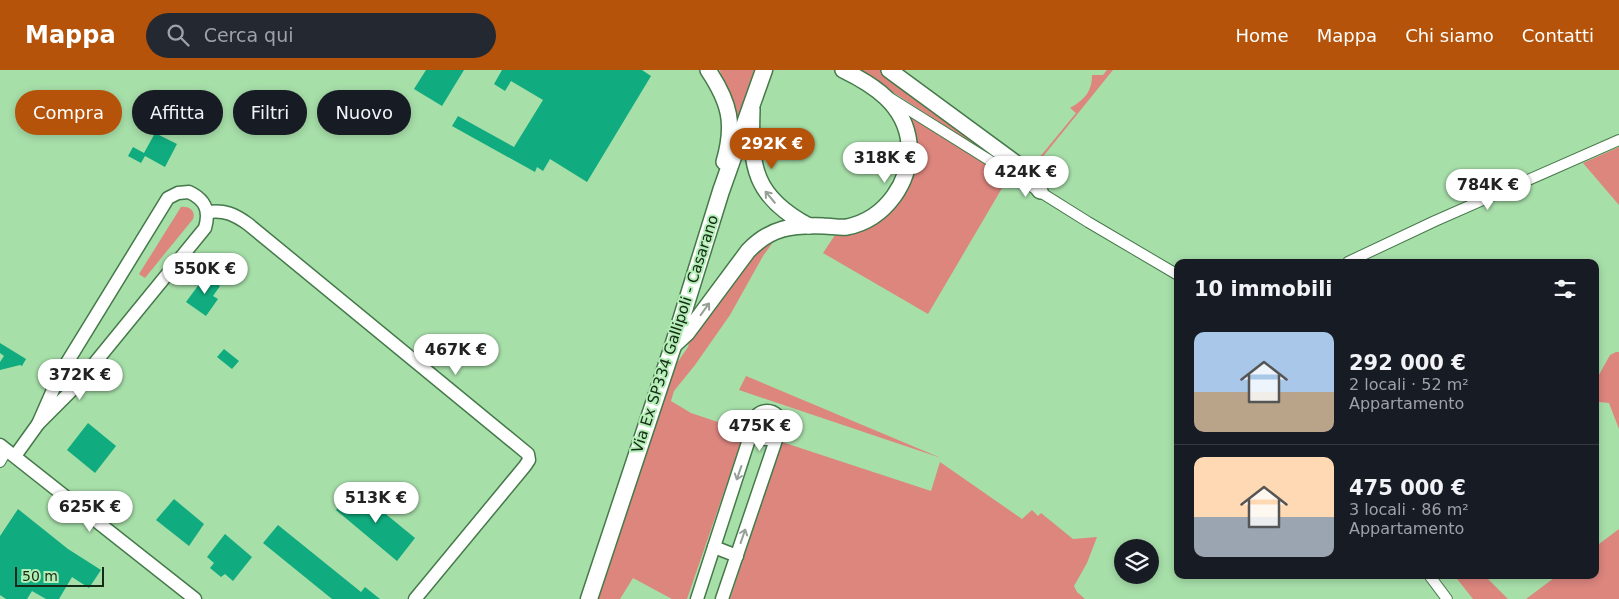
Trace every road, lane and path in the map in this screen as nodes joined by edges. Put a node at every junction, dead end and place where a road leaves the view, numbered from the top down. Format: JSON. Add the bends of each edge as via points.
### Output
{"nodes":[{"id":1,"x":708,"y":70,"type":"edge"},
{"id":2,"x":764,"y":70,"type":"edge"},
{"id":3,"x":843,"y":70,"type":"edge"},
{"id":4,"x":889,"y":70,"type":"edge"},
{"id":5,"x":887,"y":96,"type":"junction"},
{"id":6,"x":752,"y":108,"type":"junction"},
{"id":7,"x":1619,"y":140,"type":"edge"},
{"id":8,"x":721,"y":191,"type":"junction"},
{"id":9,"x":1040,"y":191,"type":"junction"},
{"id":10,"x":208,"y":212,"type":"junction"},
{"id":11,"x":809,"y":226,"type":"junction"},
{"id":12,"x":1354,"y":259,"type":"edge"},
{"id":13,"x":1174,"y":273,"type":"edge"},
{"id":14,"x":673,"y":346,"type":"junction"},
{"id":15,"x":38,"y":424,"type":"junction"},
{"id":16,"x":753,"y":427,"type":"junction"},
{"id":17,"x":778,"y":434,"type":"junction"},
{"id":18,"x":7,"y":450,"type":"edge"},
{"id":19,"x":0,"y":462,"type":"edge"},
{"id":20,"x":714,"y":547,"type":"junction"},
{"id":21,"x":737,"y":556,"type":"junction"},
{"id":22,"x":1432,"y":579,"type":"edge"},
{"id":23,"x":195,"y":599,"type":"edge"},
{"id":24,"x":416,"y":599,"type":"edge"},
{"id":25,"x":589,"y":599,"type":"edge"},
{"id":26,"x":697,"y":599,"type":"edge"},
{"id":27,"x":722,"y":599,"type":"edge"},
{"id":28,"x":1447,"y":599,"type":"edge"}],
"edges":[{"from":1,"to":8,"type":"main road","via":[[724,98],[730,124],[730,141],[720,175]]},
{"from":2,"to":6,"type":"main road","name":"Via Ex SP334 Gallipoli - Casarano"},
{"from":3,"to":5,"type":"main road"},
{"from":4,"to":9,"type":"main road","via":[[1012,160],[1029,175]]},
{"from":5,"to":9,"type":"street"},
{"from":5,"to":11,"type":"main road","via":[[903,122],[909,140],[910,156],[902,185],[894,198],[868,220],[846,227]]},
{"from":6,"to":8,"type":"main road","name":"Via Ex SP334 Gallipoli - Casarano"},
{"from":11,"to":6,"type":"main road","one_way":true,"via":[[786,213],[760,184],[751,133]]},
{"from":7,"to":12,"type":"street"},
{"from":8,"to":14,"type":"main road","name":"Via Ex SP334 Gallipoli - Casarano"},
{"from":9,"to":13,"type":"street"},
{"from":10,"to":15,"type":"street","via":[[205,228],[76,386]]},
{"from":10,"to":15,"type":"street","via":[[200,197],[189,192],[168,198],[60,374]]},
{"from":10,"to":24,"type":"street","via":[[234,214],[248,224],[528,454],[525,466]]},
{"from":14,"to":11,"type":"main road","one_way":true,"via":[[759,240],[771,232]]},
{"from":14,"to":25,"type":"main road","name":"Via Ex SP334 Gallipoli - Casarano"},
{"from":15,"to":18,"type":"street"},
{"from":16,"to":17,"type":"street","via":[[760,437],[766,439]]},
{"from":16,"to":17,"type":"street","via":[[758,414],[771,411],[780,420]]},
{"from":16,"to":20,"type":"street","one_way":true},
{"from":21,"to":17,"type":"street","one_way":true},
{"from":18,"to":19,"type":"street"},
{"from":18,"to":23,"type":"street"},
{"from":20,"to":21,"type":"street"},
{"from":20,"to":26,"type":"street"},
{"from":21,"to":27,"type":"street"},
{"from":22,"to":28,"type":"street"}]}
